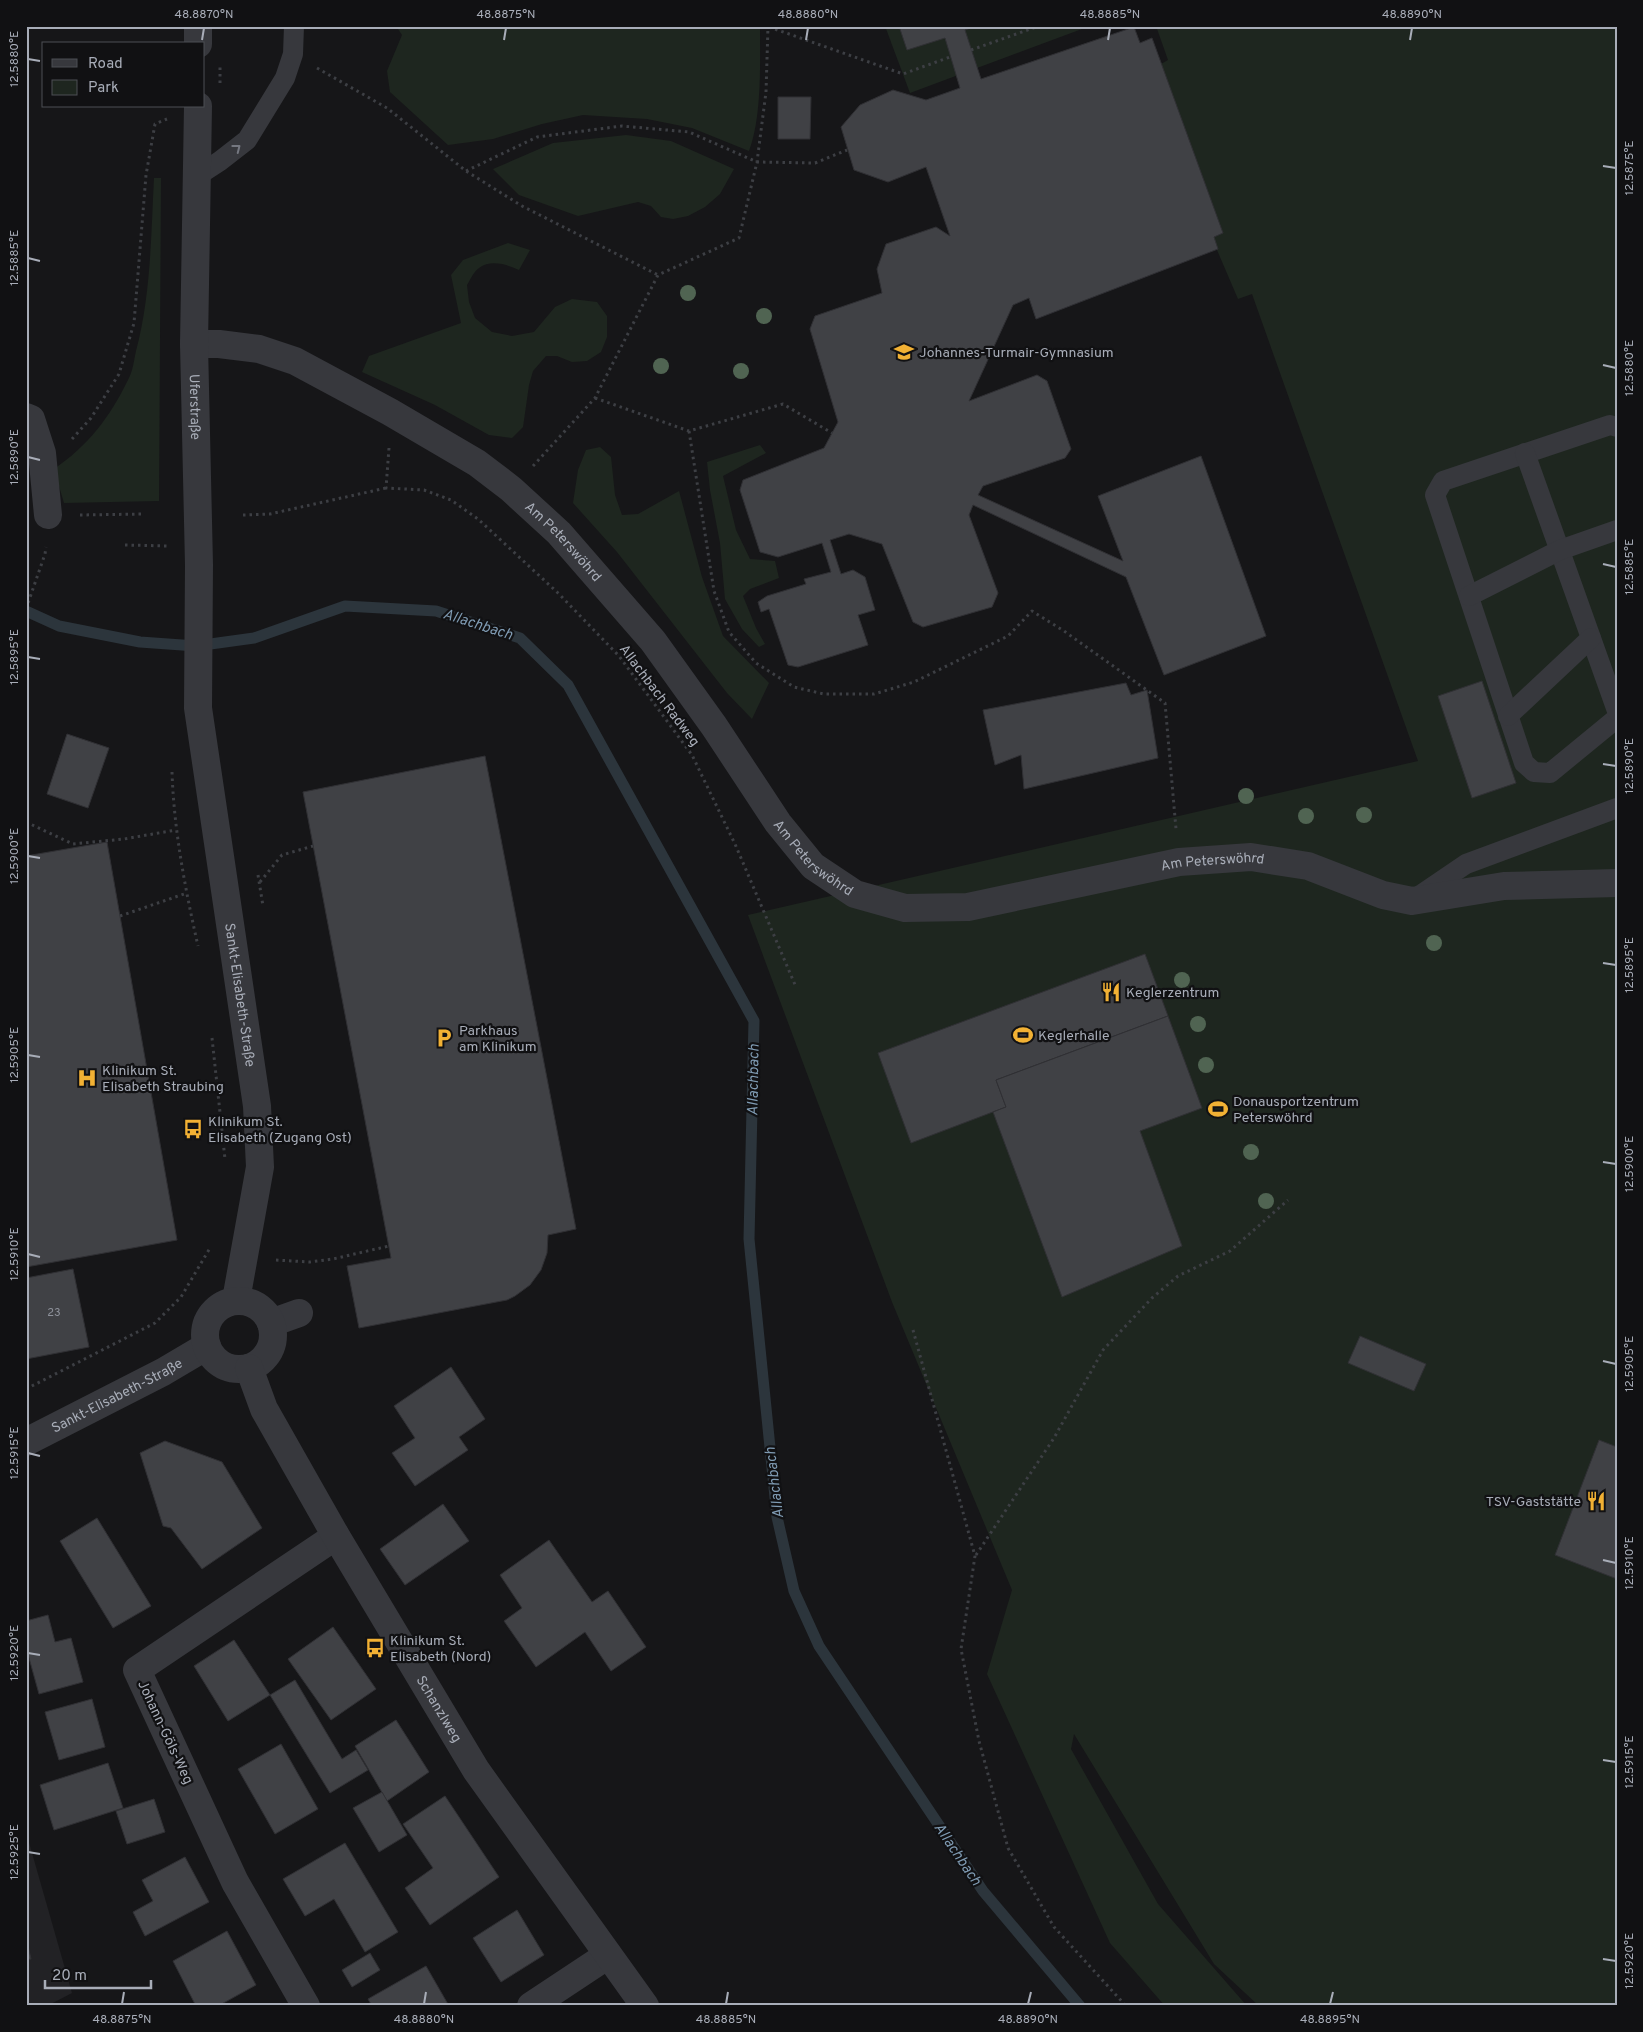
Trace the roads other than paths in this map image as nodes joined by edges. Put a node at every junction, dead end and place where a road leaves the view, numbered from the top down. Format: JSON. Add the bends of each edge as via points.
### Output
{"nodes":[{"id":1,"x":198,"y":26,"type":"edge"},
{"id":2,"x":294,"y":26,"type":"edge"},
{"id":3,"x":198,"y":42,"type":"edge"},
{"id":4,"x":198,"y":108,"type":"edge"},
{"id":5,"x":197,"y":176,"type":"junction"},
{"id":6,"x":194,"y":344,"type":"junction"},
{"id":7,"x":26,"y":417,"type":"edge"},
{"id":8,"x":1617,"y":427,"type":"edge"},
{"id":9,"x":1525,"y":453,"type":"junction"},
{"id":10,"x":48,"y":515,"type":"dead end"},
{"id":11,"x":1617,"y":530,"type":"edge"},
{"id":12,"x":1560,"y":550,"type":"junction"},
{"id":13,"x":1469,"y":596,"type":"junction"},
{"id":14,"x":1591,"y":638,"type":"junction"},
{"id":15,"x":198,"y":708,"type":"joint"},
{"id":16,"x":1617,"y":711,"type":"edge"},
{"id":17,"x":1508,"y":716,"type":"junction"},
{"id":18,"x":1617,"y":718,"type":"edge"},
{"id":19,"x":1617,"y":808,"type":"edge"},
{"id":20,"x":1617,"y":883,"type":"edge"},
{"id":21,"x":1412,"y":901,"type":"junction"},
{"id":22,"x":238,"y":1291,"type":"junction"},
{"id":23,"x":299,"y":1313,"type":"dead end"},
{"id":24,"x":271,"y":1323,"type":"junction"},
{"id":25,"x":207,"y":1346,"type":"junction"},
{"id":26,"x":249,"y":1368,"type":"junction"},
{"id":27,"x":26,"y":1442,"type":"edge"},
{"id":28,"x":336,"y":1536,"type":"junction"},
{"id":29,"x":608,"y":1955,"type":"junction"},
{"id":30,"x":306,"y":2006,"type":"edge"},
{"id":31,"x":531,"y":2006,"type":"edge"},
{"id":32,"x":645,"y":2006,"type":"edge"}],
"edges":[{"from":1,"to":3,"type":"street"},
{"from":5,"to":2,"type":"lane","one_way":true,"via":[[247,140],[286,78],[293,54]]},
{"from":4,"to":5,"type":"street","name":"Uferstraße"},
{"from":5,"to":6,"type":"street","name":"Uferstraße"},
{"from":6,"to":15,"type":"street","name":"Uferstraße"},
{"from":6,"to":21,"type":"street","name":"Am Peterswöhrd","via":[[259,349],[295,361],[390,412],[477,464],[511,489],[559,533],[653,641],[778,823],[813,866],[855,894],[905,908],[968,908],[1179,862],[1251,857],[1308,866],[1383,894]]},
{"from":7,"to":10,"type":"street","via":[[31,419],[42,453]]},
{"from":8,"to":9,"type":"lane","via":[[1610,425]]},
{"from":9,"to":12,"type":"lane"},
{"from":9,"to":13,"type":"lane","via":[[1443,481],[1435,495]]},
{"from":11,"to":12,"type":"lane"},
{"from":12,"to":13,"type":"lane"},
{"from":12,"to":14,"type":"lane"},
{"from":13,"to":17,"type":"lane"},
{"from":14,"to":16,"type":"lane"},
{"from":14,"to":17,"type":"lane"},
{"from":15,"to":22,"type":"street","name":"Sankt-Elisabeth-Straße","via":[[257,1106],[260,1168]]},
{"from":17,"to":18,"type":"lane","via":[[1524,763],[1534,772],[1550,772]]},
{"from":19,"to":21,"type":"lane","via":[[1466,864]]},
{"from":20,"to":21,"type":"street","name":"Am Peterswöhrd","via":[[1504,886]]},
{"from":22,"to":24,"type":"street","via":[[245,1301],[262,1308]]},
{"from":22,"to":25,"type":"street","via":[[210,1316],[206,1326]]},
{"from":23,"to":24,"type":"street"},
{"from":24,"to":26,"type":"street","via":[[272,1345],[259,1363]]},
{"from":25,"to":26,"type":"street","via":[[212,1356],[228,1367]]},
{"from":25,"to":27,"type":"street","name":"Sankt-Elisabeth-Straße"},
{"from":26,"to":28,"type":"street","name":"Schanzlweg","via":[[264,1409]]},
{"from":28,"to":29,"type":"street","name":"Schanzlweg","via":[[476,1770]]},
{"from":28,"to":30,"type":"street","name":"Johann-Göls-Weg","via":[[138,1670],[235,1882]]},
{"from":29,"to":31,"type":"street"},
{"from":29,"to":32,"type":"street","name":"Schanzlweg"}]}
